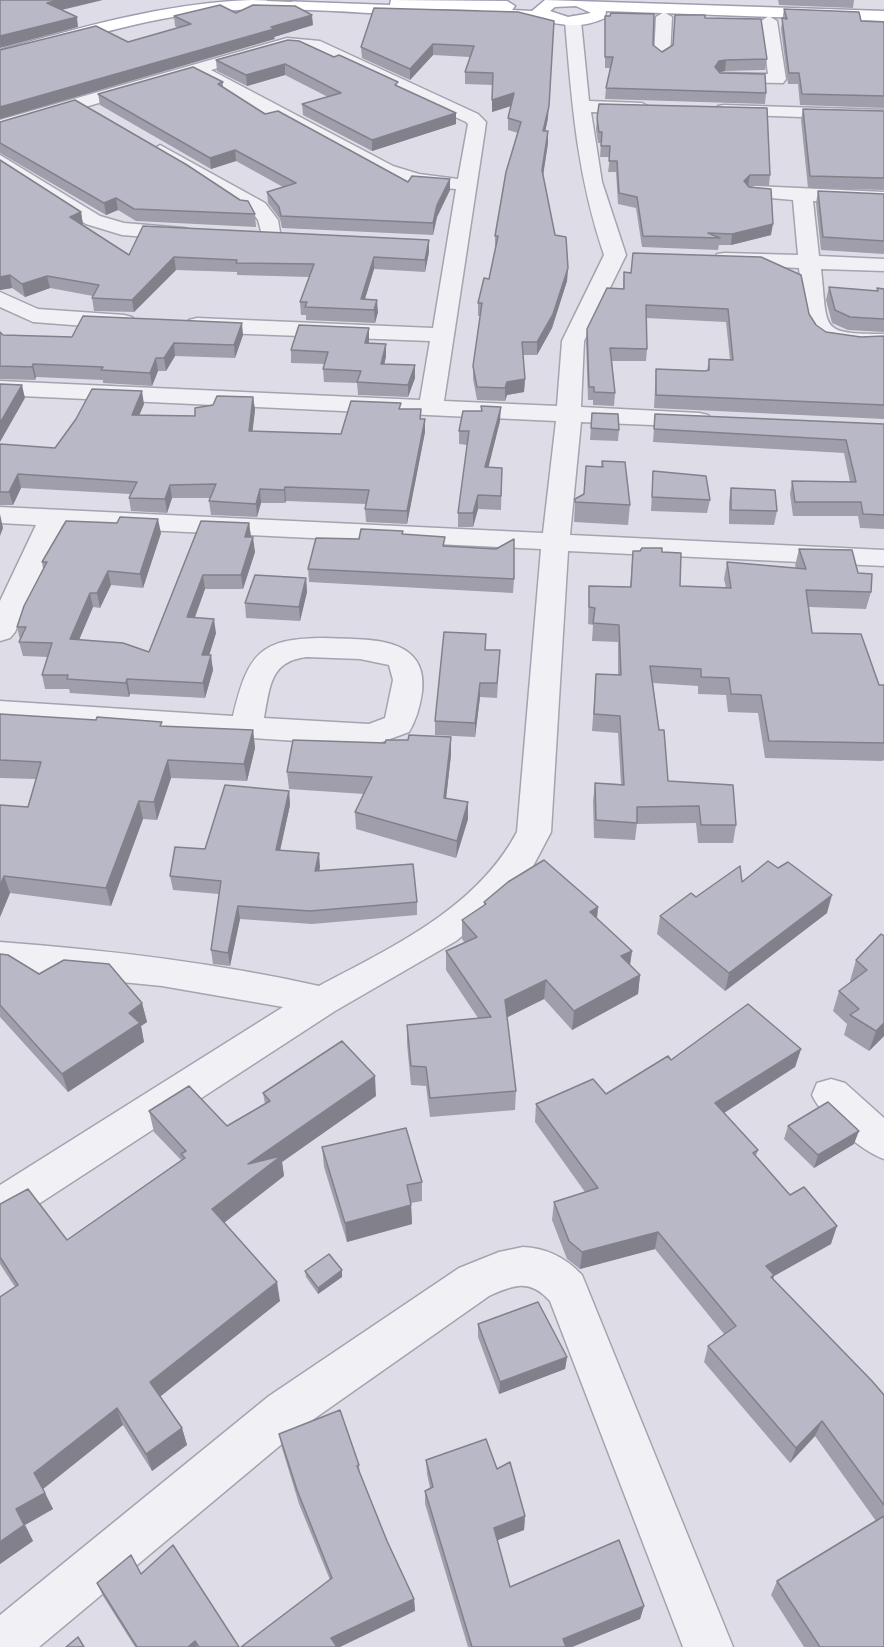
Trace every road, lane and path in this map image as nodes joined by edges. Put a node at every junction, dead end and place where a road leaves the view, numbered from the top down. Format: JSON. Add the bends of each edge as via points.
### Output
{"nodes":[{"id":1,"x":205,"y":0,"type":"edge"},
{"id":2,"x":305,"y":0,"type":"edge"},
{"id":3,"x":585,"y":6,"type":"edge"},
{"id":4,"x":545,"y":10,"type":"junction"},
{"id":5,"x":769,"y":11,"type":"edge"},
{"id":6,"x":884,"y":16,"type":"edge"},
{"id":7,"x":663,"y":17,"type":"junction"},
{"id":8,"x":573,"y":21,"type":"junction"},
{"id":9,"x":884,"y":24,"type":"edge"},
{"id":10,"x":0,"y":45,"type":"edge"},
{"id":11,"x":0,"y":55,"type":"edge"},
{"id":12,"x":662,"y":56,"type":"edge"},
{"id":13,"x":195,"y":69,"type":"junction"},
{"id":14,"x":725,"y":78,"type":"edge"},
{"id":15,"x":79,"y":103,"type":"junction"},
{"id":16,"x":581,"y":106,"type":"junction"},
{"id":17,"x":663,"y":109,"type":"edge"},
{"id":18,"x":698,"y":110,"type":"edge"},
{"id":19,"x":98,"y":114,"type":"edge"},
{"id":20,"x":884,"y":115,"type":"edge"},
{"id":21,"x":0,"y":126,"type":"edge"},
{"id":22,"x":147,"y":143,"type":"edge"},
{"id":23,"x":0,"y":161,"type":"edge"},
{"id":24,"x":468,"y":185,"type":"junction"},
{"id":25,"x":754,"y":192,"type":"edge"},
{"id":26,"x":802,"y":194,"type":"junction"},
{"id":27,"x":884,"y":198,"type":"edge"},
{"id":28,"x":203,"y":235,"type":"edge"},
{"id":29,"x":248,"y":237,"type":"edge"},
{"id":30,"x":271,"y":238,"type":"junction"},
{"id":31,"x":294,"y":238,"type":"edge"},
{"id":32,"x":434,"y":244,"type":"dead end"},
{"id":33,"x":457,"y":245,"type":"junction"},
{"id":34,"x":705,"y":258,"type":"edge"},
{"id":35,"x":809,"y":262,"type":"junction"},
{"id":36,"x":884,"y":265,"type":"edge"},
{"id":37,"x":0,"y":298,"type":"edge"},
{"id":38,"x":147,"y":323,"type":"edge"},
{"id":39,"x":171,"y":324,"type":"edge"},
{"id":40,"x":444,"y":335,"type":"junction"},
{"id":41,"x":884,"y":341,"type":"edge"},
{"id":42,"x":0,"y":388,"type":"edge"},
{"id":43,"x":431,"y":407,"type":"junction"},
{"id":44,"x":570,"y":415,"type":"junction"},
{"id":45,"x":721,"y":421,"type":"edge"},
{"id":46,"x":0,"y":515,"type":"edge"},
{"id":47,"x":52,"y":518,"type":"junction"},
{"id":48,"x":554,"y":542,"type":"junction"},
{"id":49,"x":884,"y":558,"type":"edge"},
{"id":50,"x":0,"y":632,"type":"edge"},
{"id":51,"x":0,"y":711,"type":"edge"},
{"id":52,"x":246,"y":726,"type":"junction"},
{"id":53,"x":0,"y":956,"type":"edge"},
{"id":54,"x":322,"y":1002,"type":"junction"},
{"id":55,"x":831,"y":1095,"type":"dead end"},
{"id":56,"x":884,"y":1142,"type":"edge"},
{"id":57,"x":0,"y":1207,"type":"edge"},
{"id":58,"x":0,"y":1647,"type":"edge"},
{"id":59,"x":708,"y":1647,"type":"edge"}],
"edges":[{"from":1,"to":10,"type":"main road","via":[[133,11]]},
{"from":2,"to":4,"type":"main road"},
{"from":3,"to":4,"type":"main road"},
{"from":3,"to":5,"type":"main road"},
{"from":3,"to":7,"type":"main road"},
{"from":3,"to":8,"type":"main road"},
{"from":4,"to":8,"type":"main road"},
{"from":4,"to":11,"type":"main road","via":[[222,7],[151,16]]},
{"from":5,"to":6,"type":"main road"},
{"from":5,"to":7,"type":"main road"},
{"from":5,"to":9,"type":"main road"},
{"from":5,"to":14,"type":"street","via":[[777,79]]},
{"from":7,"to":12,"type":"street"},
{"from":8,"to":16,"type":"street"},
{"from":13,"to":15,"type":"street"},
{"from":13,"to":24,"type":"street","via":[[401,176]]},
{"from":13,"to":24,"type":"street","via":[[288,43],[314,45],[477,122]]},
{"from":15,"to":19,"type":"street"},
{"from":15,"to":21,"type":"street"},
{"from":16,"to":17,"type":"street"},
{"from":16,"to":44,"type":"street","via":[[583,143],[593,190],[627,255],[573,341]]},
{"from":18,"to":20,"type":"street"},
{"from":22,"to":30,"type":"street","via":[[258,207],[268,220]]},
{"from":23,"to":28,"type":"street","via":[[93,220],[123,229]]},
{"from":24,"to":33,"type":"street"},
{"from":25,"to":26,"type":"street"},
{"from":26,"to":27,"type":"street"},
{"from":26,"to":35,"type":"street"},
{"from":29,"to":30,"type":"street"},
{"from":30,"to":31,"type":"street"},
{"from":32,"to":33,"type":"street"},
{"from":33,"to":40,"type":"street"},
{"from":34,"to":35,"type":"street"},
{"from":35,"to":36,"type":"street"},
{"from":35,"to":41,"type":"street","via":[[815,319],[822,335]]},
{"from":37,"to":38,"type":"street","via":[[33,315]]},
{"from":39,"to":40,"type":"street"},
{"from":40,"to":43,"type":"street"},
{"from":42,"to":43,"type":"street"},
{"from":43,"to":44,"type":"street"},
{"from":44,"to":45,"type":"street"},
{"from":44,"to":48,"type":"street"},
{"from":46,"to":47,"type":"street"},
{"from":47,"to":48,"type":"street"},
{"from":47,"to":50,"type":"street"},
{"from":48,"to":49,"type":"street"},
{"from":48,"to":54,"type":"street","via":[[534,832],[525,855],[505,882],[444,930]]},
{"from":51,"to":52,"type":"street"},
{"from":52,"to":52,"type":"street","via":[[371,735],[387,731],[398,725],[404,712],[407,669],[399,658],[388,653],[301,647],[282,650],[268,660],[261,673]]},
{"from":53,"to":54,"type":"street","via":[[115,964],[260,986]]},
{"from":54,"to":57,"type":"street"},
{"from":55,"to":56,"type":"street"},
{"from":58,"to":59,"type":"street","via":[[285,1412],[474,1282],[505,1267],[523,1266],[544,1268],[567,1288]]}]}
